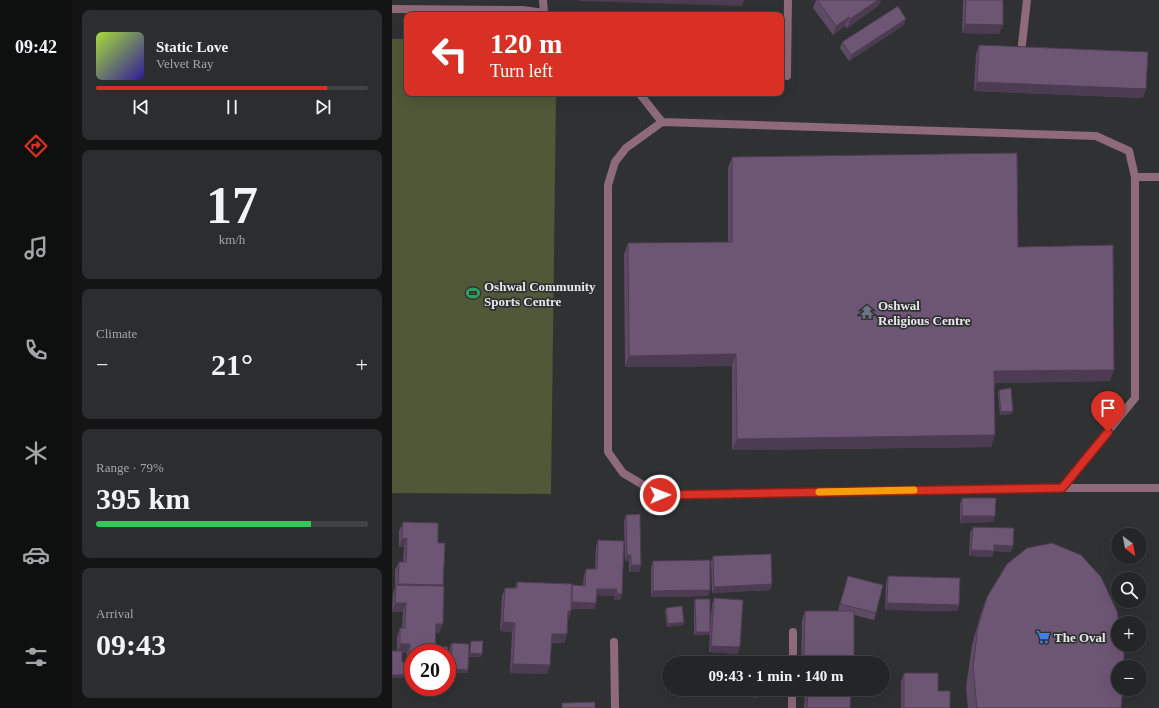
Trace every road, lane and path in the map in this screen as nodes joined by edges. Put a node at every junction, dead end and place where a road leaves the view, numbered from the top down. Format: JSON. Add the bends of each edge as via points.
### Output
{"nodes":[{"id":1,"x":543,"y":0,"type":"edge"},
{"id":2,"x":788,"y":0,"type":"edge"},
{"id":3,"x":1027,"y":0,"type":"edge"},
{"id":4,"x":392,"y":9,"type":"edge"},
{"id":5,"x":534,"y":12,"type":"edge"},
{"id":6,"x":545,"y":12,"type":"edge"},
{"id":7,"x":1022,"y":44,"type":"dead end"},
{"id":8,"x":787,"y":76,"type":"dead end"},
{"id":9,"x":641,"y":96,"type":"edge"},
{"id":10,"x":662,"y":122,"type":"junction"},
{"id":11,"x":1135,"y":177,"type":"junction"},
{"id":12,"x":1159,"y":177,"type":"edge"},
{"id":13,"x":1062,"y":488,"type":"junction"},
{"id":14,"x":1159,"y":488,"type":"edge"},
{"id":15,"x":793,"y":632,"type":"dead end"},
{"id":16,"x":614,"y":642,"type":"dead end"},
{"id":17,"x":793,"y":656,"type":"edge"},
{"id":18,"x":792,"y":696,"type":"edge"},
{"id":19,"x":615,"y":708,"type":"edge"},
{"id":20,"x":792,"y":708,"type":"edge"}],
"edges":[{"from":1,"to":6,"type":"street"},
{"from":2,"to":8,"type":"street"},
{"from":3,"to":7,"type":"street"},
{"from":4,"to":5,"type":"street"},
{"from":9,"to":10,"type":"street"},
{"from":10,"to":11,"type":"street","via":[[1096,136],[1129,150]]},
{"from":10,"to":13,"type":"street","via":[[626,148],[615,162],[608,185],[608,452],[623,473],[660,495]]},
{"from":11,"to":12,"type":"street"},
{"from":11,"to":13,"type":"street","via":[[1135,398]]},
{"from":13,"to":14,"type":"street"},
{"from":15,"to":17,"type":"street"},
{"from":16,"to":19,"type":"street"},
{"from":18,"to":20,"type":"street"}]}
